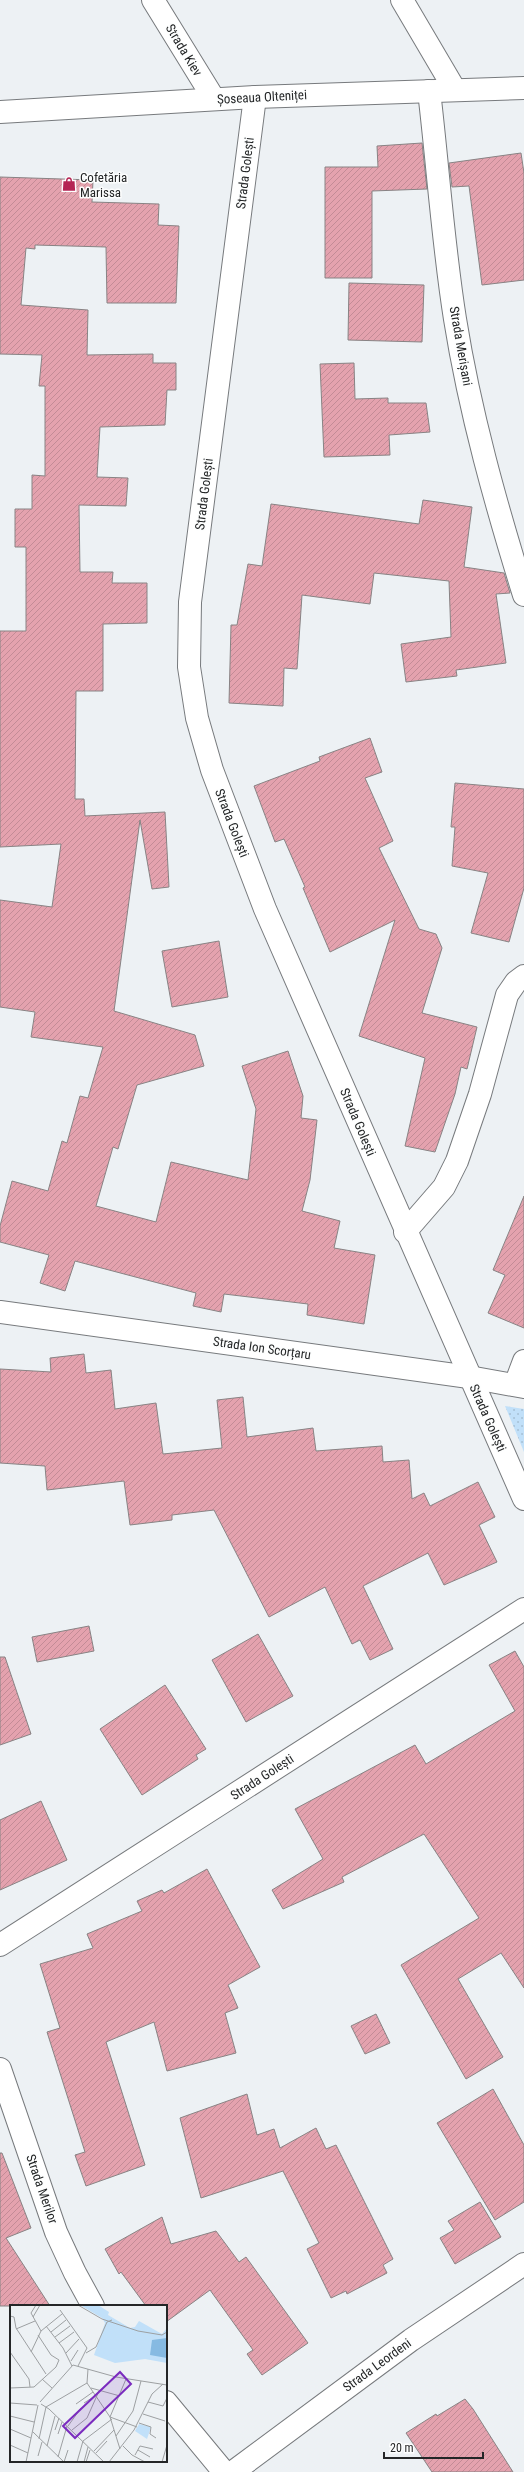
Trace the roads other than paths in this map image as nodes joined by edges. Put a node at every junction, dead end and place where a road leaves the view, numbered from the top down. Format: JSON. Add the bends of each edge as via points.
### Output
{"nodes":[{"id":1,"x":153,"y":0,"type":"edge"},
{"id":2,"x":402,"y":0,"type":"edge"},
{"id":3,"x":524,"y":88,"type":"edge"},
{"id":4,"x":455,"y":90,"type":"junction"},
{"id":5,"x":429,"y":91,"type":"junction"},
{"id":6,"x":255,"y":97,"type":"junction"},
{"id":7,"x":214,"y":99,"type":"junction"},
{"id":8,"x":0,"y":112,"type":"edge"},
{"id":9,"x":524,"y":595,"type":"edge"},
{"id":10,"x":524,"y":976,"type":"edge"},
{"id":11,"x":405,"y":1232,"type":"junction"},
{"id":12,"x":0,"y":1312,"type":"edge"},
{"id":13,"x":524,"y":1361,"type":"edge"},
{"id":14,"x":470,"y":1377,"type":"junction"},
{"id":15,"x":519,"y":1386,"type":"edge"},
{"id":16,"x":524,"y":1499,"type":"edge"},
{"id":17,"x":524,"y":1609,"type":"edge"},
{"id":18,"x":0,"y":1945,"type":"edge"},
{"id":19,"x":0,"y":2069,"type":"edge"},
{"id":20,"x":524,"y":2264,"type":"edge"},
{"id":21,"x":92,"y":2305,"type":"edge"},
{"id":22,"x":167,"y":2403,"type":"edge"},
{"id":23,"x":224,"y":2472,"type":"edge"},
{"id":24,"x":233,"y":2472,"type":"edge"}],
"edges":[{"from":1,"to":7,"type":"street","name":"Strada Kiev"},
{"from":2,"to":4,"type":"street"},
{"from":3,"to":4,"type":"street","name":"Șoseaua Olteniței"},
{"from":4,"to":5,"type":"street","name":"Șoseaua Olteniței"},
{"from":5,"to":6,"type":"street","name":"Șoseaua Olteniței"},
{"from":5,"to":9,"type":"street","name":"Strada Merișani","via":[[455,318],[464,369],[502,524]]},
{"from":6,"to":7,"type":"street","name":"Șoseaua Olteniței"},
{"from":6,"to":11,"type":"street","name":"Strada Golești","via":[[190,602],[189,667],[198,718],[212,770],[265,909]]},
{"from":7,"to":8,"type":"street","name":"Șoseaua Olteniței"},
{"from":10,"to":11,"type":"street","via":[[507,995],[480,1094],[457,1160],[444,1187]]},
{"from":11,"to":14,"type":"street","name":"Strada Golești"},
{"from":12,"to":14,"type":"street","name":"Strada Ion Scorțaru"},
{"from":13,"to":15,"type":"street"},
{"from":14,"to":15,"type":"street","name":"Strada Ion Scorțaru"},
{"from":14,"to":16,"type":"street","name":"Strada Golești"},
{"from":17,"to":18,"type":"street","name":"Strada Golești"},
{"from":19,"to":21,"type":"street","name":"Strada Merilor","via":[[56,2232],[74,2273]]},
{"from":20,"to":24,"type":"street","name":"Strada Leordeni","via":[[411,2340]]},
{"from":22,"to":23,"type":"street"}]}
